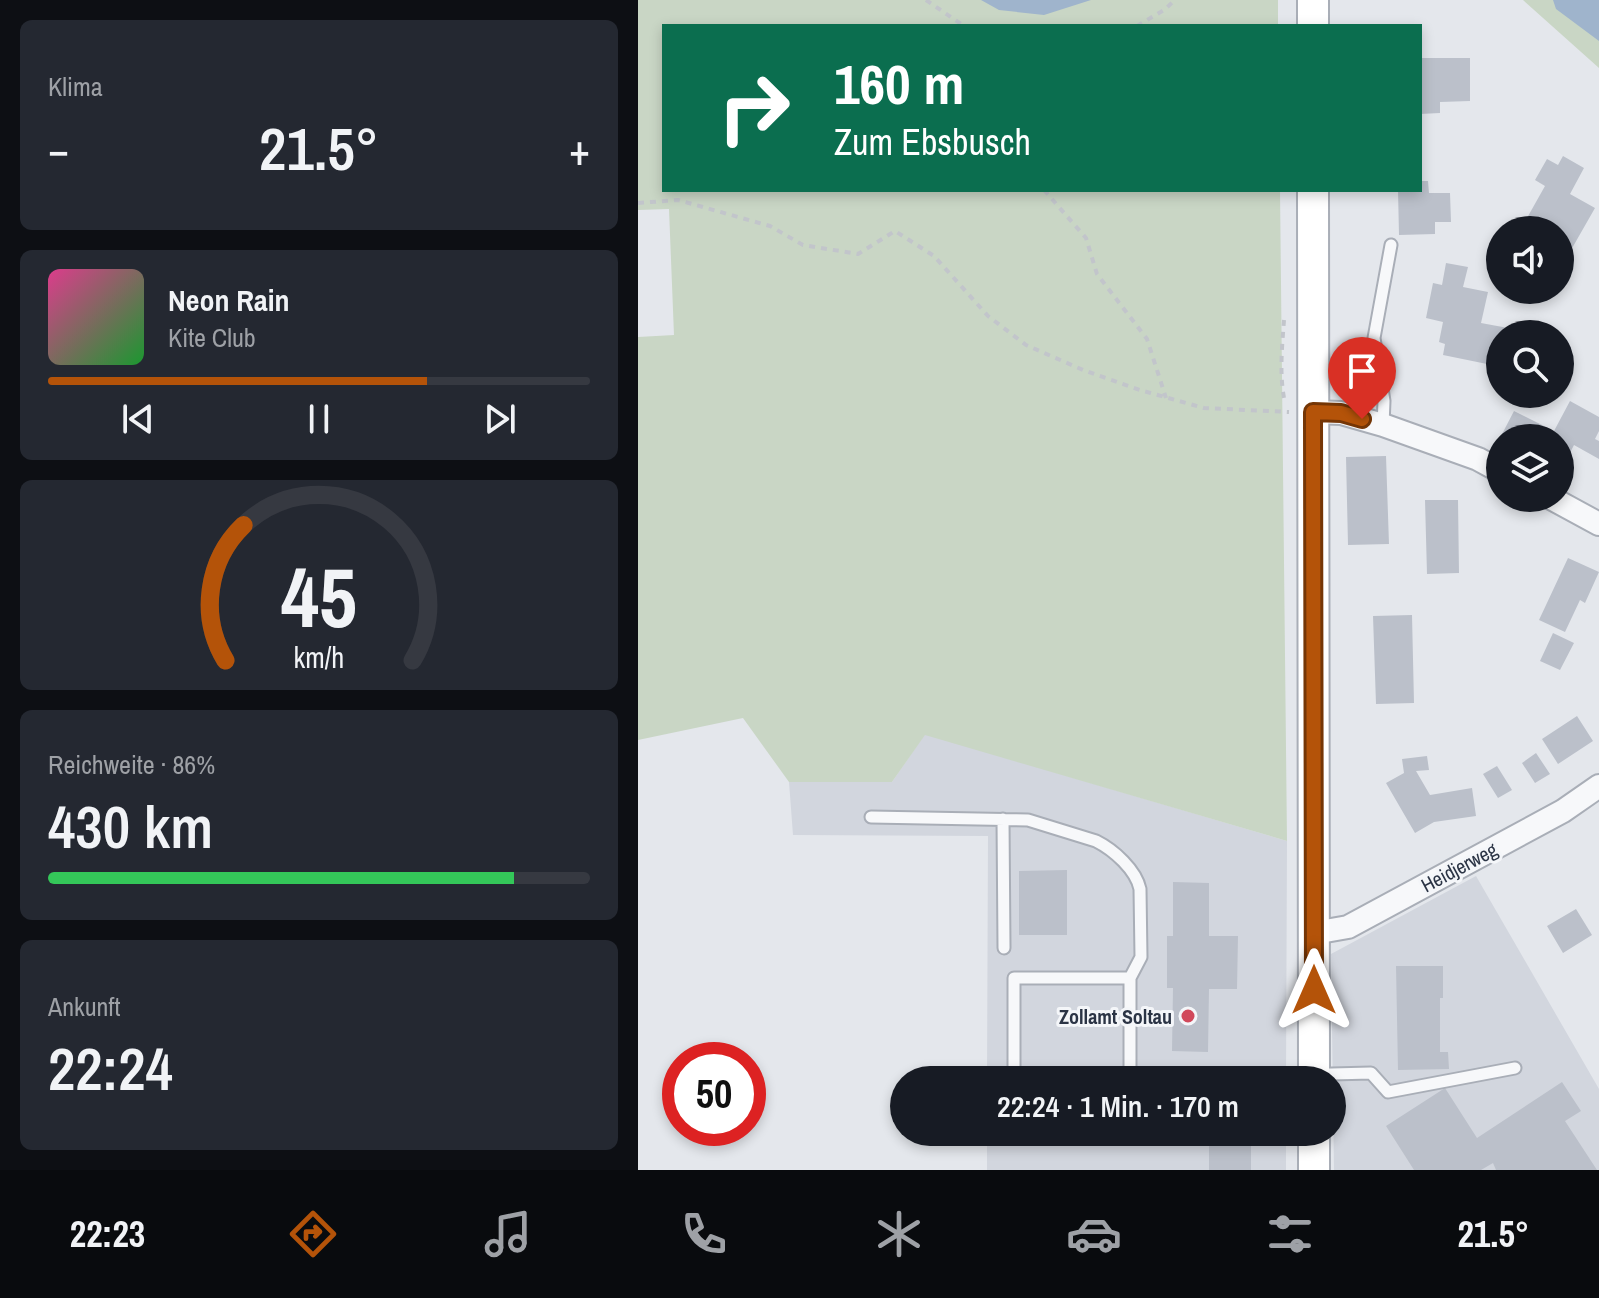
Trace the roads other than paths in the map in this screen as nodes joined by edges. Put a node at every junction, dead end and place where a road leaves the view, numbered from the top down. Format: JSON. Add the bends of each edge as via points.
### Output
{"nodes":[{"id":1,"x":1313,"y":0,"type":"edge"},
{"id":2,"x":1313,"y":24,"type":"edge"},
{"id":3,"x":1313,"y":192,"type":"edge"},
{"id":4,"x":1391,"y":245,"type":"dead end"},
{"id":5,"x":1300,"y":412,"type":"junction"},
{"id":6,"x":1383,"y":425,"type":"junction"},
{"id":7,"x":1486,"y":463,"type":"edge"},
{"id":8,"x":1574,"y":510,"type":"edge"},
{"id":9,"x":1599,"y":524,"type":"edge"},
{"id":10,"x":1599,"y":786,"type":"edge"},
{"id":11,"x":871,"y":817,"type":"dead end"},
{"id":12,"x":1003,"y":819,"type":"junction"},
{"id":13,"x":1314,"y":933,"type":"junction"},
{"id":14,"x":1004,"y":948,"type":"dead end"},
{"id":15,"x":1130,"y":978,"type":"junction"},
{"id":16,"x":1014,"y":1066,"type":"edge"},
{"id":17,"x":1130,"y":1066,"type":"edge"},
{"id":18,"x":1314,"y":1066,"type":"edge"},
{"id":19,"x":1515,"y":1068,"type":"dead end"},
{"id":20,"x":1346,"y":1075,"type":"edge"},
{"id":21,"x":1314,"y":1146,"type":"edge"},
{"id":22,"x":1314,"y":1170,"type":"edge"}],
"edges":[{"from":1,"to":2,"type":"main road"},
{"from":3,"to":5,"type":"main road"},
{"from":4,"to":6,"type":"lane","via":[[1374,338]]},
{"from":5,"to":6,"type":"street","via":[[1341,413]]},
{"from":5,"to":13,"type":"main road"},
{"from":6,"to":7,"type":"street"},
{"from":8,"to":9,"type":"street"},
{"from":10,"to":13,"type":"street","name":"Heidjerweg","via":[[1563,811],[1348,927]]},
{"from":11,"to":12,"type":"lane"},
{"from":12,"to":14,"type":"lane"},
{"from":12,"to":15,"type":"lane","via":[[1028,820],[1096,841],[1133,873],[1140,889],[1141,957]]},
{"from":13,"to":18,"type":"main road"},
{"from":15,"to":16,"type":"lane","via":[[1014,978]]},
{"from":15,"to":17,"type":"lane"},
{"from":19,"to":20,"type":"lane","via":[[1388,1092],[1371,1073]]},
{"from":21,"to":22,"type":"main road"}]}
